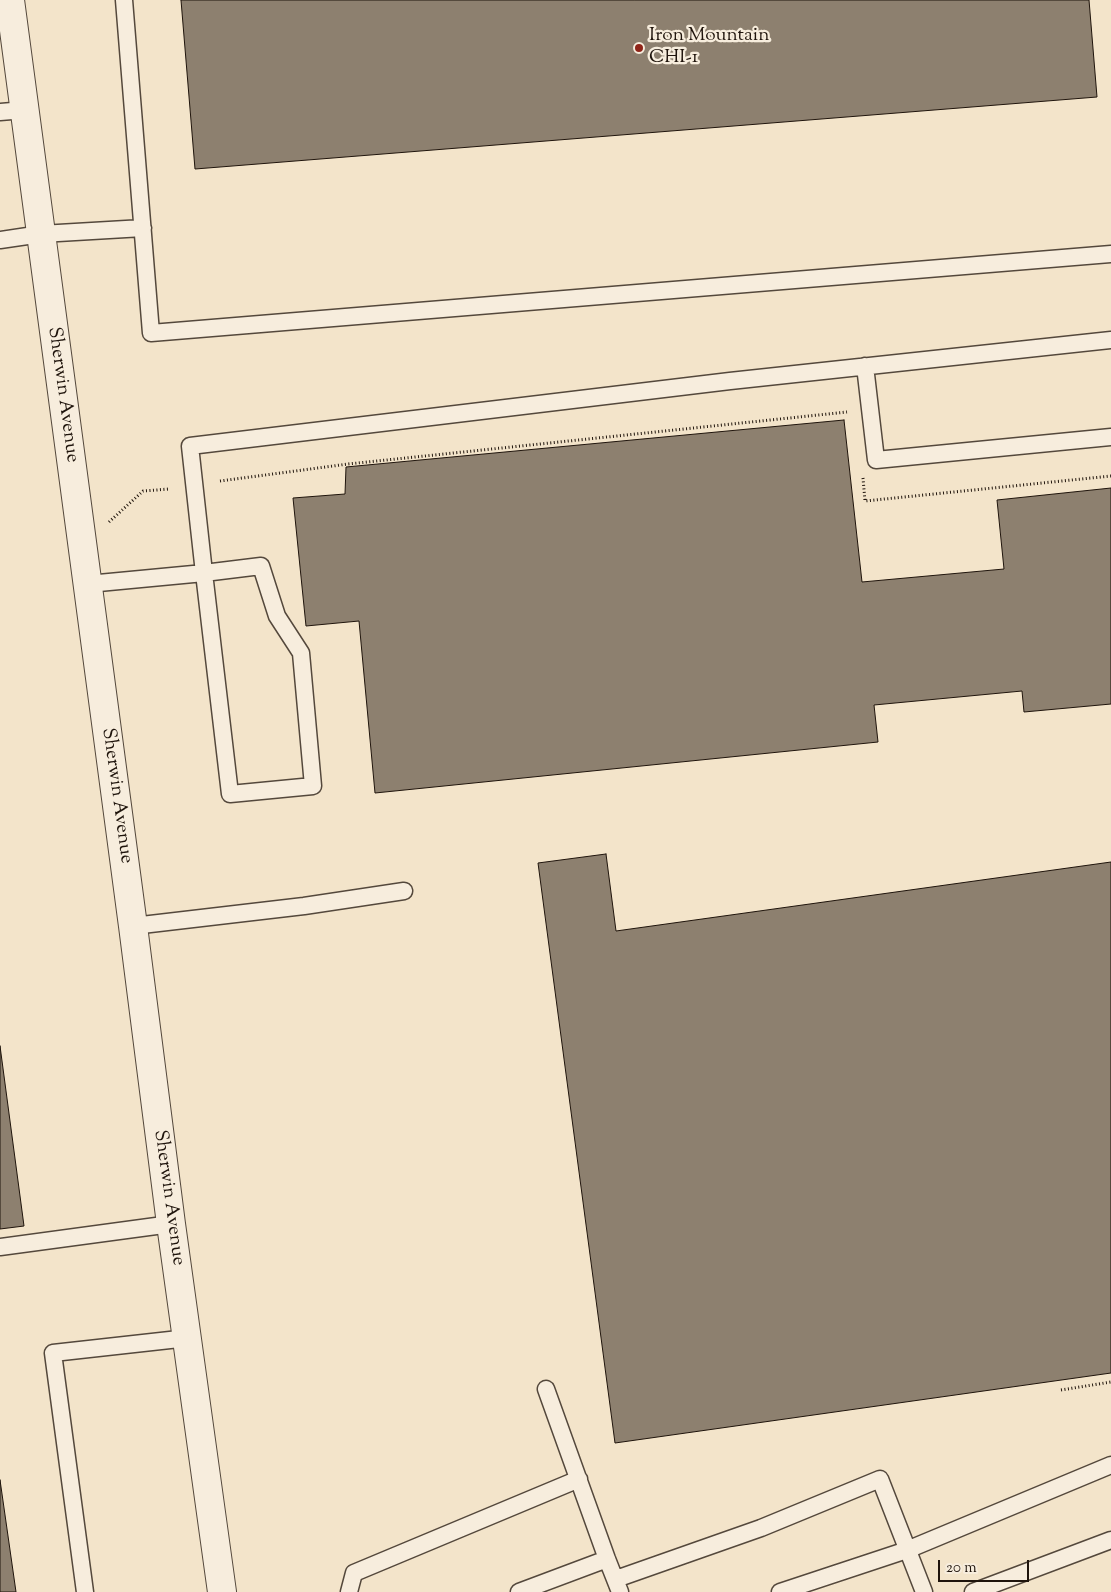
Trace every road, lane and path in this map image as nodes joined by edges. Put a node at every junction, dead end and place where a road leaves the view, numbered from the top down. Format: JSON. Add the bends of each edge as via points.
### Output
{"nodes":[{"id":1,"x":10,"y":0,"type":"edge"},
{"id":2,"x":124,"y":0,"type":"edge"},
{"id":3,"x":12,"y":111,"type":"edge"},
{"id":4,"x":143,"y":228,"type":"junction"},
{"id":5,"x":41,"y":234,"type":"junction"},
{"id":6,"x":0,"y":240,"type":"edge"},
{"id":7,"x":1111,"y":254,"type":"edge"},
{"id":8,"x":1111,"y":340,"type":"edge"},
{"id":9,"x":865,"y":366,"type":"junction"},
{"id":10,"x":856,"y":412,"type":"dead end"},
{"id":11,"x":1111,"y":437,"type":"edge"},
{"id":12,"x":862,"y":471,"type":"dead end"},
{"id":13,"x":1111,"y":476,"type":"edge"},
{"id":14,"x":220,"y":480,"type":"dead end"},
{"id":15,"x":169,"y":488,"type":"dead end"},
{"id":16,"x":103,"y":527,"type":"dead end"},
{"id":17,"x":204,"y":573,"type":"junction"},
{"id":18,"x":88,"y":584,"type":"junction"},
{"id":19,"x":404,"y":891,"type":"dead end"},
{"id":20,"x":133,"y":926,"type":"junction"},
{"id":21,"x":171,"y":1224,"type":"junction"},
{"id":22,"x":0,"y":1247,"type":"edge"},
{"id":23,"x":188,"y":1338,"type":"junction"},
{"id":24,"x":1111,"y":1382,"type":"edge"},
{"id":25,"x":546,"y":1389,"type":"dead end"},
{"id":26,"x":1060,"y":1390,"type":"dead end"},
{"id":27,"x":1111,"y":1465,"type":"edge"},
{"id":28,"x":579,"y":1479,"type":"junction"},
{"id":29,"x":1111,"y":1540,"type":"edge"},
{"id":30,"x":908,"y":1550,"type":"junction"},
{"id":31,"x":607,"y":1559,"type":"junction"},
{"id":32,"x":618,"y":1586,"type":"edge"},
{"id":33,"x":85,"y":1592,"type":"edge"},
{"id":34,"x":222,"y":1592,"type":"edge"},
{"id":35,"x":349,"y":1592,"type":"edge"},
{"id":36,"x":519,"y":1592,"type":"edge"},
{"id":37,"x":780,"y":1592,"type":"edge"},
{"id":38,"x":924,"y":1592,"type":"edge"},
{"id":39,"x":973,"y":1592,"type":"edge"}],
"edges":[{"from":1,"to":3,"type":"street","name":"Sherwin Avenue"},
{"from":2,"to":4,"type":"lane"},
{"from":3,"to":5,"type":"street","name":"Sherwin Avenue"},
{"from":4,"to":5,"type":"lane"},
{"from":4,"to":7,"type":"lane","via":[[151,333]]},
{"from":5,"to":6,"type":"lane"},
{"from":5,"to":18,"type":"street","name":"Sherwin Avenue"},
{"from":8,"to":9,"type":"lane"},
{"from":9,"to":11,"type":"lane","via":[[876,460]]},
{"from":9,"to":17,"type":"lane","via":[[190,446]]},
{"from":10,"to":14,"type":"path"},
{"from":12,"to":13,"type":"path","via":[[865,501]]},
{"from":15,"to":16,"type":"path","via":[[143,491]]},
{"from":17,"to":17,"type":"lane","via":[[262,566],[277,616],[301,653],[313,786],[230,794]]},
{"from":17,"to":18,"type":"lane"},
{"from":18,"to":20,"type":"street","name":"Sherwin Avenue"},
{"from":19,"to":20,"type":"lane"},
{"from":20,"to":21,"type":"street","name":"Sherwin Avenue"},
{"from":21,"to":22,"type":"lane"},
{"from":21,"to":23,"type":"street","name":"Sherwin Avenue"},
{"from":23,"to":33,"type":"lane","via":[[52,1353]]},
{"from":23,"to":34,"type":"street","name":"Sherwin Avenue"},
{"from":24,"to":26,"type":"path"},
{"from":25,"to":28,"type":"lane"},
{"from":27,"to":30,"type":"lane"},
{"from":28,"to":31,"type":"lane"},
{"from":28,"to":35,"type":"lane","via":[[354,1573]]},
{"from":29,"to":39,"type":"lane"},
{"from":30,"to":32,"type":"lane","via":[[880,1479]]},
{"from":30,"to":37,"type":"lane"},
{"from":30,"to":38,"type":"lane"},
{"from":31,"to":32,"type":"lane"},
{"from":31,"to":36,"type":"lane"}]}
